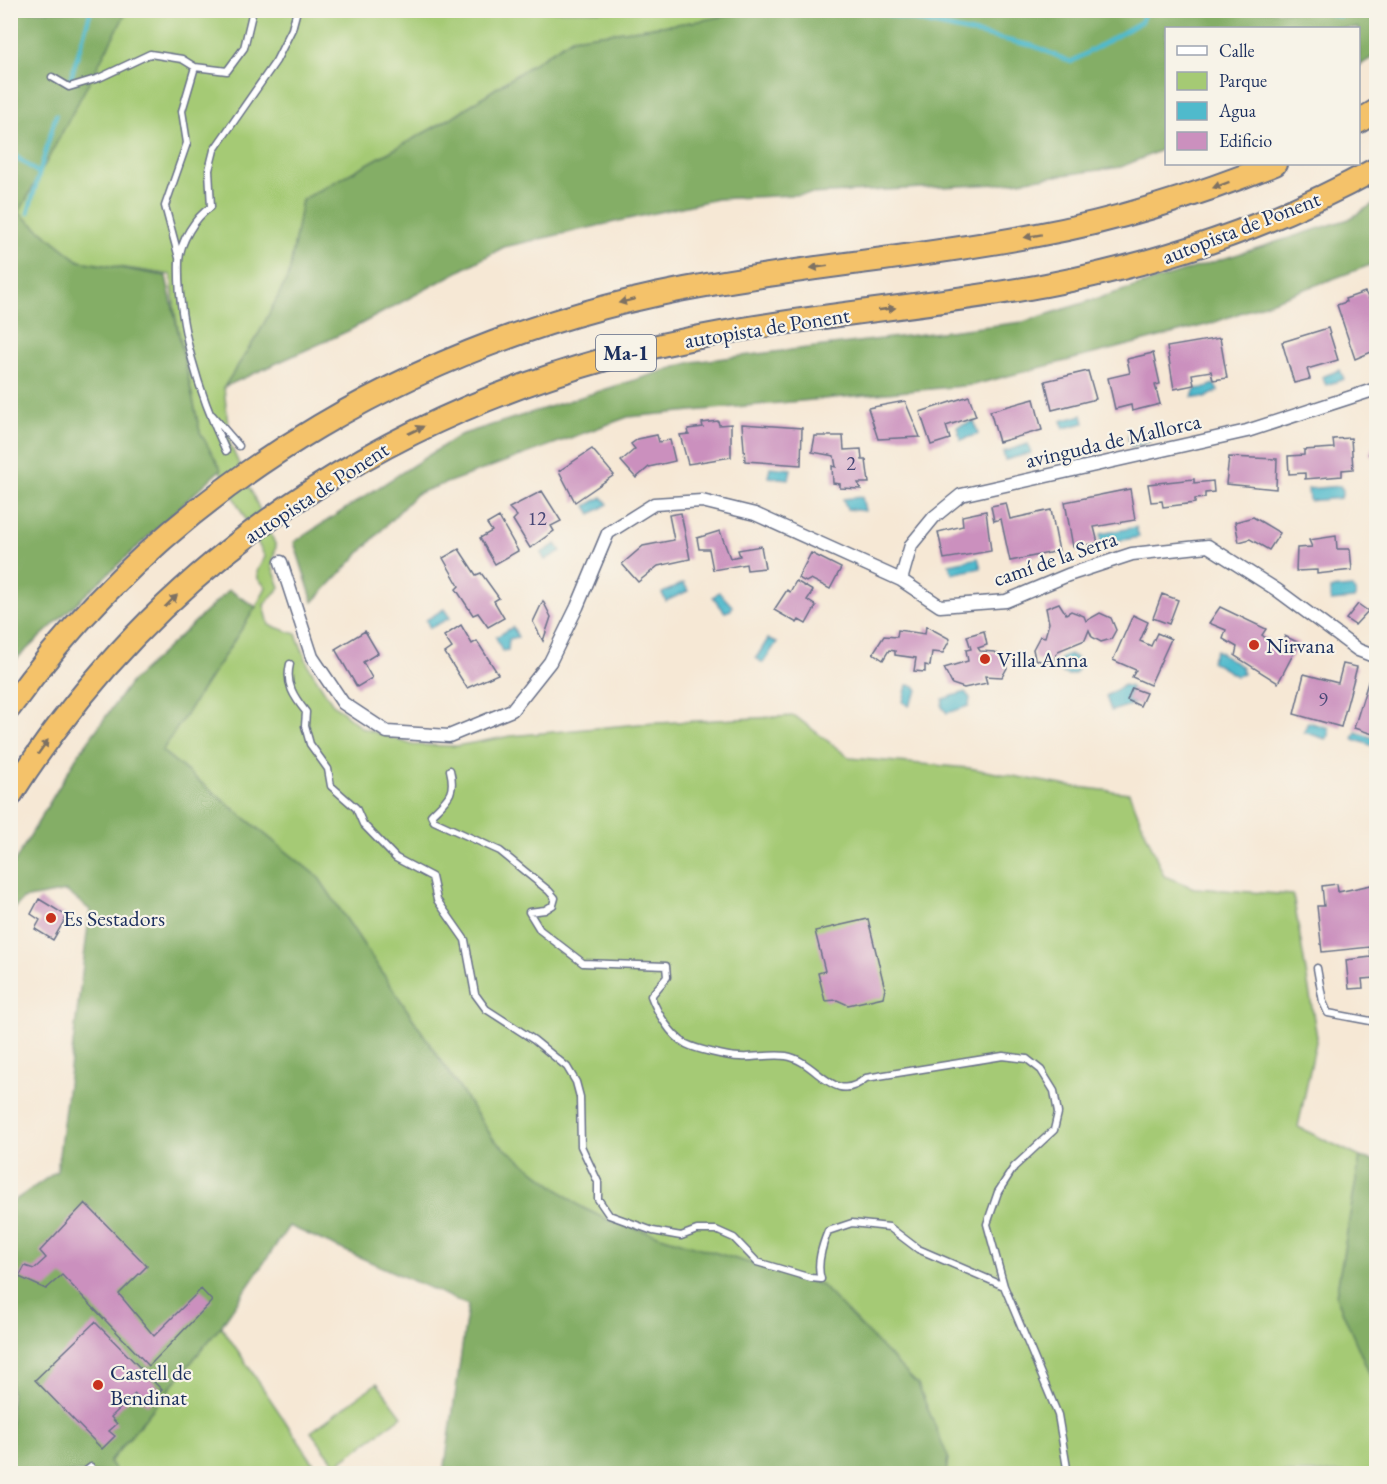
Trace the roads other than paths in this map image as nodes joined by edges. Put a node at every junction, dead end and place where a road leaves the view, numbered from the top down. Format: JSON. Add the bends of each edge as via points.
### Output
{"nodes":[{"id":1,"x":253,"y":10,"type":"edge"},
{"id":2,"x":297,"y":10,"type":"edge"},
{"id":3,"x":195,"y":67,"type":"junction"},
{"id":4,"x":52,"y":77,"type":"dead end"},
{"id":5,"x":1377,"y":111,"type":"edge"},
{"id":6,"x":1360,"y":121,"type":"edge"},
{"id":7,"x":1272,"y":165,"type":"edge"},
{"id":8,"x":1377,"y":170,"type":"edge"},
{"id":9,"x":179,"y":259,"type":"junction"},
{"id":10,"x":1377,"y":389,"type":"edge"},
{"id":11,"x":207,"y":411,"type":"junction"},
{"id":12,"x":239,"y":446,"type":"dead end"},
{"id":13,"x":226,"y":451,"type":"dead end"},
{"id":14,"x":280,"y":562,"type":"dead end"},
{"id":15,"x":901,"y":580,"type":"junction"},
{"id":16,"x":1377,"y":657,"type":"edge"},
{"id":17,"x":290,"y":664,"type":"dead end"},
{"id":18,"x":10,"y":706,"type":"edge"},
{"id":19,"x":450,"y":770,"type":"dead end"},
{"id":20,"x":10,"y":796,"type":"edge"},
{"id":21,"x":1317,"y":968,"type":"dead end"},
{"id":22,"x":1377,"y":1022,"type":"edge"},
{"id":23,"x":1004,"y":1286,"type":"junction"},
{"id":24,"x":82,"y":1473,"type":"edge"},
{"id":25,"x":90,"y":1473,"type":"edge"},
{"id":26,"x":1068,"y":1473,"type":"edge"}],
"edges":[{"from":1,"to":3,"type":"lane","via":[[244,48],[227,71]]},
{"from":2,"to":9,"type":"lane","via":[[276,61],[214,150],[209,170],[211,207],[187,235]]},
{"from":3,"to":4,"type":"lane","via":[[182,59],[150,54],[69,87]]},
{"from":3,"to":9,"type":"lane","via":[[182,111],[187,143],[165,206]]},
{"from":5,"to":6,"type":"highway"},
{"from":7,"to":18,"type":"highway","name":"autopista de Ponent","number":"Ma-1","one_way":true,"via":[[1159,206],[1077,227],[630,300],[509,335],[433,366],[322,423],[218,493],[95,606]]},
{"from":20,"to":8,"type":"highway","name":"autopista de Ponent","number":"Ma-1","one_way":true,"via":[[92,682],[147,623],[207,568],[305,493],[375,451],[449,414],[563,370],[682,340],[1006,292],[1126,267],[1243,231]]},
{"from":9,"to":11,"type":"lane","via":[[184,319]]},
{"from":10,"to":15,"type":"street","name":"avinguda de Mallorca","via":[[1247,431],[961,495],[934,517],[911,545]]},
{"from":11,"to":12,"type":"lane"},
{"from":11,"to":13,"type":"lane"},
{"from":14,"to":15,"type":"street","name":"camí de la Serra","via":[[312,657],[343,703],[387,732],[449,736],[512,710],[550,662],[608,533],[654,504],[702,501],[755,514]]},
{"from":15,"to":16,"type":"street","name":"camí de la Serra","via":[[940,606],[1006,601],[1132,554],[1208,546],[1277,590],[1358,650]]},
{"from":17,"to":23,"type":"lane","via":[[289,685],[306,712],[310,744],[328,769],[331,786],[356,808],[363,824],[396,858],[432,877],[437,900],[465,940],[475,994],[486,1009],[534,1040],[567,1067],[576,1082],[581,1146],[598,1182],[598,1199],[609,1215],[653,1232],[681,1236],[697,1230],[716,1230],[734,1238],[757,1262],[822,1279],[822,1247],[828,1231],[852,1223],[889,1227],[918,1249]]},
{"from":19,"to":23,"type":"lane","via":[[454,785],[450,796],[431,814],[434,821],[500,852],[549,891],[555,898],[553,905],[529,912],[531,917],[540,930],[583,963],[666,966],[667,977],[651,996],[665,1023],[685,1044],[737,1057],[787,1056],[839,1089],[856,1087],[866,1078],[1003,1056],[1027,1059],[1041,1070],[1054,1091],[1058,1113],[1054,1130],[1014,1167],[998,1192],[987,1224]]},
{"from":21,"to":22,"type":"lane","via":[[1328,1012]]},
{"from":23,"to":26,"type":"lane","via":[[1058,1415]]},
{"from":24,"to":25,"type":"lane","via":[[91,1467]]}]}
